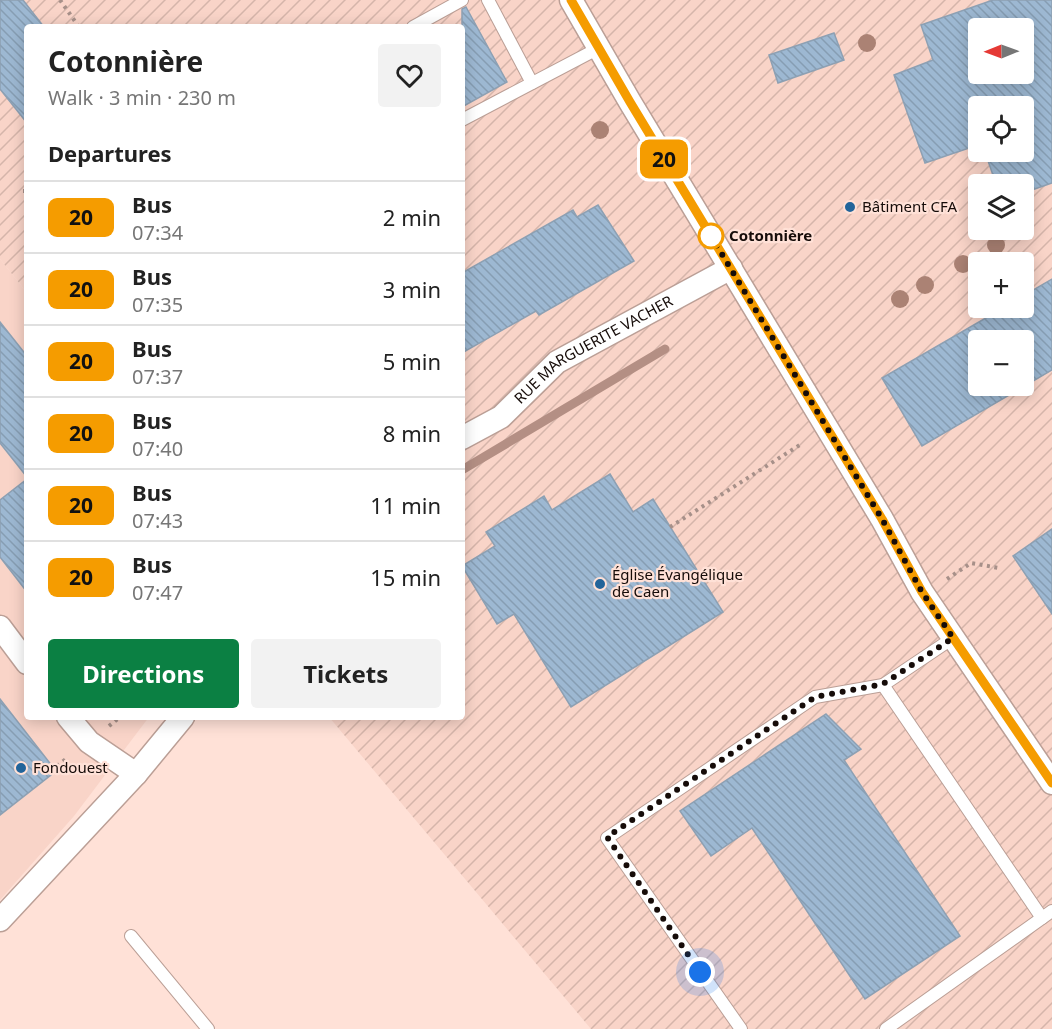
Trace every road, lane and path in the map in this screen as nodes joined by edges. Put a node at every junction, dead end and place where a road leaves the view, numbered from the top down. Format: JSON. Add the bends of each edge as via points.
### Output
{"nodes":[{"id":1,"x":60,"y":0,"type":"edge"},
{"id":2,"x":462,"y":0,"type":"edge"},
{"id":3,"x":488,"y":0,"type":"edge"},
{"id":4,"x":571,"y":0,"type":"edge"},
{"id":5,"x":77,"y":24,"type":"edge"},
{"id":6,"x":418,"y":24,"type":"edge"},
{"id":7,"x":599,"y":48,"type":"junction"},
{"id":8,"x":532,"y":83,"type":"junction"},
{"id":9,"x":465,"y":118,"type":"edge"},
{"id":10,"x":731,"y":268,"type":"junction"},
{"id":11,"x":465,"y":436,"type":"edge"},
{"id":12,"x":802,"y":443,"type":"dead end"},
{"id":13,"x":670,"y":527,"type":"dead end"},
{"id":14,"x":999,"y":568,"type":"dead end"},
{"id":15,"x":947,"y":579,"type":"dead end"},
{"id":16,"x":0,"y":627,"type":"edge"},
{"id":17,"x":953,"y":638,"type":"junction"},
{"id":18,"x":24,"y":659,"type":"edge"},
{"id":19,"x":883,"y":684,"type":"junction"},
{"id":20,"x":72,"y":720,"type":"edge"},
{"id":21,"x":181,"y":720,"type":"edge"},
{"id":22,"x":136,"y":774,"type":"junction"},
{"id":23,"x":1052,"y":783,"type":"edge"},
{"id":24,"x":1047,"y":915,"type":"edge"},
{"id":25,"x":0,"y":920,"type":"edge"},
{"id":26,"x":131,"y":936,"type":"dead end"},
{"id":27,"x":208,"y":1029,"type":"edge"},
{"id":28,"x":741,"y":1029,"type":"edge"},
{"id":29,"x":886,"y":1029,"type":"edge"}],
"edges":[{"from":1,"to":5,"type":"path"},
{"from":2,"to":6,"type":"lane"},
{"from":3,"to":8,"type":"lane"},
{"from":4,"to":7,"type":"street"},
{"from":7,"to":8,"type":"lane"},
{"from":7,"to":10,"type":"street"},
{"from":8,"to":9,"type":"lane"},
{"from":10,"to":11,"type":"street","name":"RUE MARGUERITE VACHER","via":[[557,362],[501,417]]},
{"from":10,"to":17,"type":"street"},
{"from":12,"to":13,"type":"path"},
{"from":14,"to":15,"type":"path","via":[[971,563]]},
{"from":16,"to":18,"type":"street"},
{"from":17,"to":19,"type":"lane"},
{"from":17,"to":23,"type":"street"},
{"from":19,"to":24,"type":"lane"},
{"from":19,"to":28,"type":"lane","via":[[815,697],[607,837]]},
{"from":20,"to":22,"type":"street","via":[[89,741]]},
{"from":21,"to":22,"type":"street"},
{"from":22,"to":25,"type":"street"},
{"from":24,"to":29,"type":"lane"},
{"from":26,"to":27,"type":"lane"}]}
